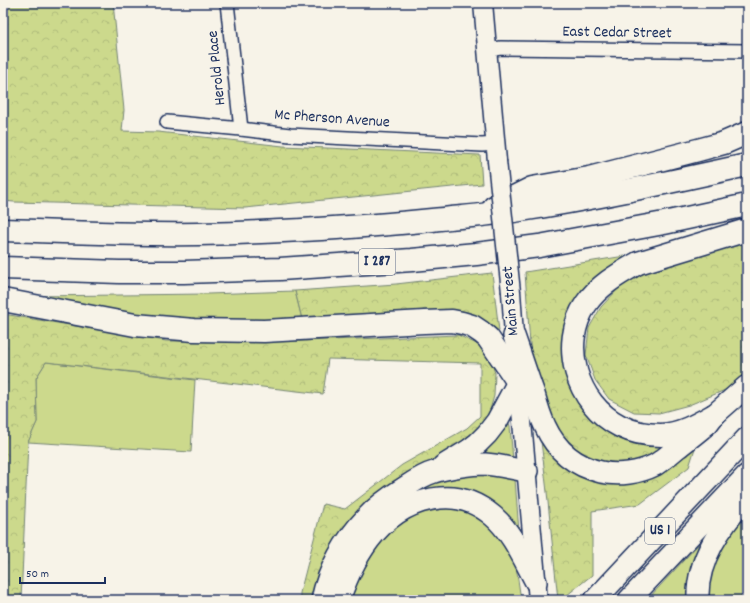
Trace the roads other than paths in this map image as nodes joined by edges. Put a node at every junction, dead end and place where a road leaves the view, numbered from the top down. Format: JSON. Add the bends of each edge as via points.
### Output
{"nodes":[{"id":1,"x":227,"y":3,"type":"edge"},
{"id":2,"x":483,"y":3,"type":"edge"},
{"id":3,"x":487,"y":50,"type":"junction"},
{"id":4,"x":747,"y":51,"type":"edge"},
{"id":5,"x":167,"y":122,"type":"dead end"},
{"id":6,"x":241,"y":129,"type":"junction"},
{"id":7,"x":747,"y":133,"type":"edge"},
{"id":8,"x":496,"y":153,"type":"junction"},
{"id":9,"x":747,"y":165,"type":"edge"},
{"id":10,"x":747,"y":205,"type":"edge"},
{"id":11,"x":479,"y":215,"type":"junction"},
{"id":12,"x":3,"y":230,"type":"edge"},
{"id":13,"x":747,"y":230,"type":"edge"},
{"id":14,"x":3,"y":268,"type":"edge"},
{"id":15,"x":3,"y":300,"type":"edge"},
{"id":16,"x":514,"y":336,"type":"junction"},
{"id":17,"x":518,"y":382,"type":"junction"},
{"id":18,"x":747,"y":386,"type":"edge"},
{"id":19,"x":714,"y":415,"type":"junction"},
{"id":20,"x":747,"y":438,"type":"edge"},
{"id":21,"x":527,"y":471,"type":"junction"},
{"id":22,"x":434,"y":472,"type":"junction"},
{"id":23,"x":747,"y":475,"type":"edge"},
{"id":24,"x":747,"y":497,"type":"edge"},
{"id":25,"x":537,"y":591,"type":"edge"},
{"id":26,"x":322,"y":600,"type":"edge"},
{"id":27,"x":339,"y":600,"type":"edge"},
{"id":28,"x":595,"y":600,"type":"edge"},
{"id":29,"x":629,"y":600,"type":"edge"},
{"id":30,"x":698,"y":600,"type":"edge"}],
"edges":[{"from":1,"to":6,"type":"street","name":"Herold Place"},
{"from":2,"to":3,"type":"main road","name":"Main Street"},
{"from":3,"to":4,"type":"street","name":"East Cedar Street","via":[[501,48]]},
{"from":3,"to":8,"type":"main road","name":"Main Street"},
{"from":5,"to":6,"type":"street","name":"Mc Pherson Avenue"},
{"from":6,"to":8,"type":"street","name":"Mc Pherson Avenue","via":[[290,135],[482,145]]},
{"from":7,"to":11,"type":"highway","via":[[724,143],[589,178],[532,188]]},
{"from":8,"to":16,"type":"main road","name":"Main Street","bridge":true},
{"from":9,"to":11,"type":"highway","number":"I 287","via":[[560,203]]},
{"from":10,"to":14,"type":"highway","number":"I 287","via":[[539,246],[412,260],[280,269],[184,272]]},
{"from":11,"to":12,"type":"highway","number":"I 287","via":[[265,232],[104,234]]},
{"from":13,"to":19,"type":"highway","via":[[638,263],[596,292],[586,304],[574,331],[573,356],[581,385],[592,402],[609,420],[631,430],[662,435],[689,429]]},
{"from":15,"to":17,"type":"highway","via":[[135,325],[194,330],[264,331],[452,321],[472,326],[488,338]]},
{"from":16,"to":17,"type":"main road","name":"Main Street"},
{"from":16,"to":19,"type":"highway","via":[[545,426],[557,447],[583,466],[621,474],[644,469],[667,456],[708,424]]},
{"from":17,"to":21,"type":"main road","name":"Main Street"},
{"from":17,"to":22,"type":"highway","via":[[497,421],[478,444]]},
{"from":18,"to":19,"type":"highway"},
{"from":20,"to":28,"type":"highway","number":"US 1"},
{"from":21,"to":22,"type":"highway","via":[[485,464]]},
{"from":21,"to":25,"type":"main road","name":"Main Street"},
{"from":22,"to":26,"type":"highway","via":[[399,491],[366,517],[335,562]]},
{"from":23,"to":29,"type":"highway","number":"US 1"},
{"from":24,"to":30,"type":"highway","via":[[713,542],[700,576]]},
{"from":25,"to":27,"type":"highway","via":[[509,533],[502,524],[473,503],[449,497],[422,500],[390,518],[361,552]]}]}
